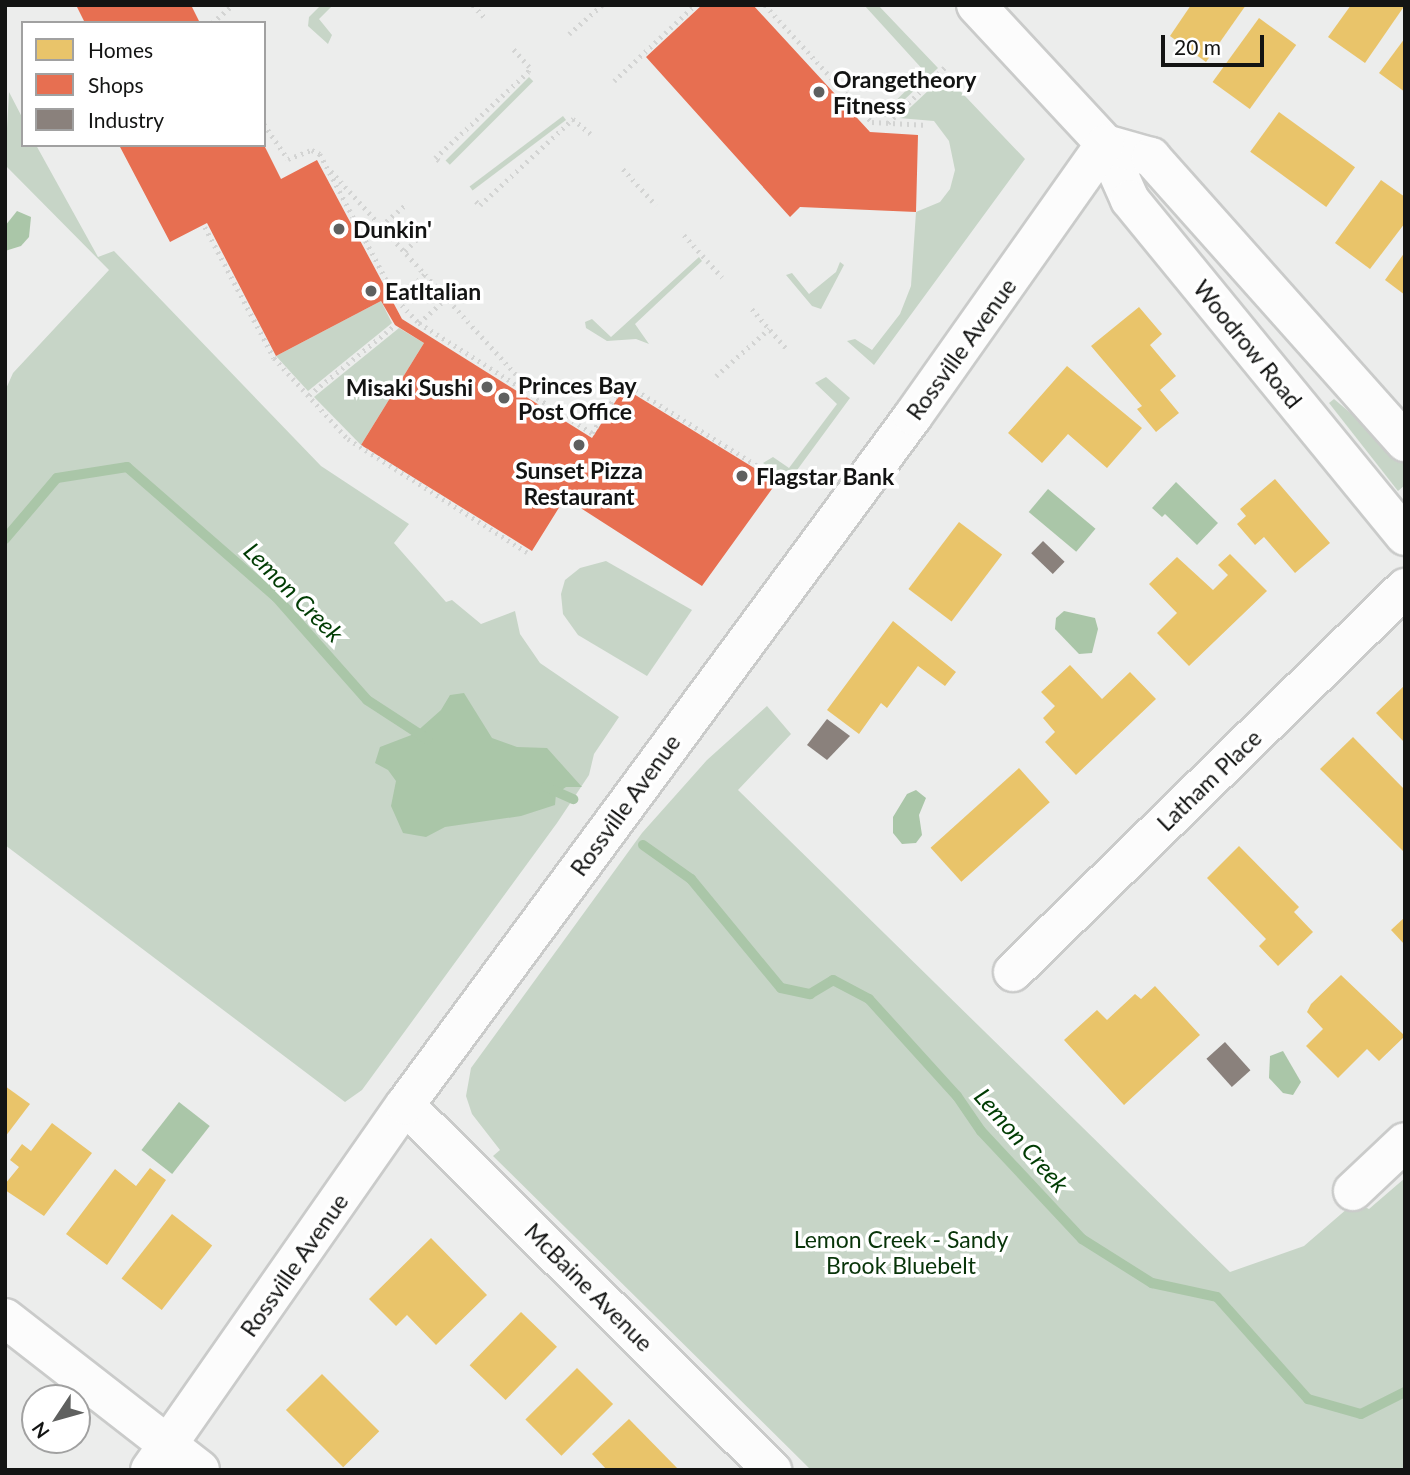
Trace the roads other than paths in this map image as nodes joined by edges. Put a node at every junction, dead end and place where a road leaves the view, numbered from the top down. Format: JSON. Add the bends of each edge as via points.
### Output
{"nodes":[{"id":1,"x":976,"y":5,"type":"edge"},
{"id":2,"x":1105,"y":144,"type":"junction"},
{"id":3,"x":1405,"y":442,"type":"edge"},
{"id":4,"x":1405,"y":536,"type":"edge"},
{"id":5,"x":1405,"y":588,"type":"edge"},
{"id":6,"x":1013,"y":972,"type":"dead end"},
{"id":7,"x":405,"y":1105,"type":"junction"},
{"id":8,"x":1405,"y":1142,"type":"edge"},
{"id":9,"x":1353,"y":1191,"type":"dead end"},
{"id":10,"x":5,"y":1318,"type":"edge"},
{"id":11,"x":160,"y":1457,"type":"edge"},
{"id":12,"x":200,"y":1470,"type":"edge"},
{"id":13,"x":772,"y":1470,"type":"edge"}],
"edges":[{"from":1,"to":2,"type":"street","name":"Woodrow Road"},
{"from":2,"to":3,"type":"street","name":"Woodrow Road","via":[[1151,157]]},
{"from":2,"to":4,"type":"street","name":"Woodrow Road","via":[[1130,200]]},
{"from":2,"to":7,"type":"street","name":"Rossville Avenue","via":[[913,416]]},
{"from":5,"to":6,"type":"street","name":"Latham Place"},
{"from":7,"to":11,"type":"street","name":"Rossville Avenue"},
{"from":7,"to":13,"type":"street","name":"McBaine Avenue"},
{"from":8,"to":9,"type":"street"},
{"from":10,"to":11,"type":"street"},
{"from":11,"to":12,"type":"street"}]}
